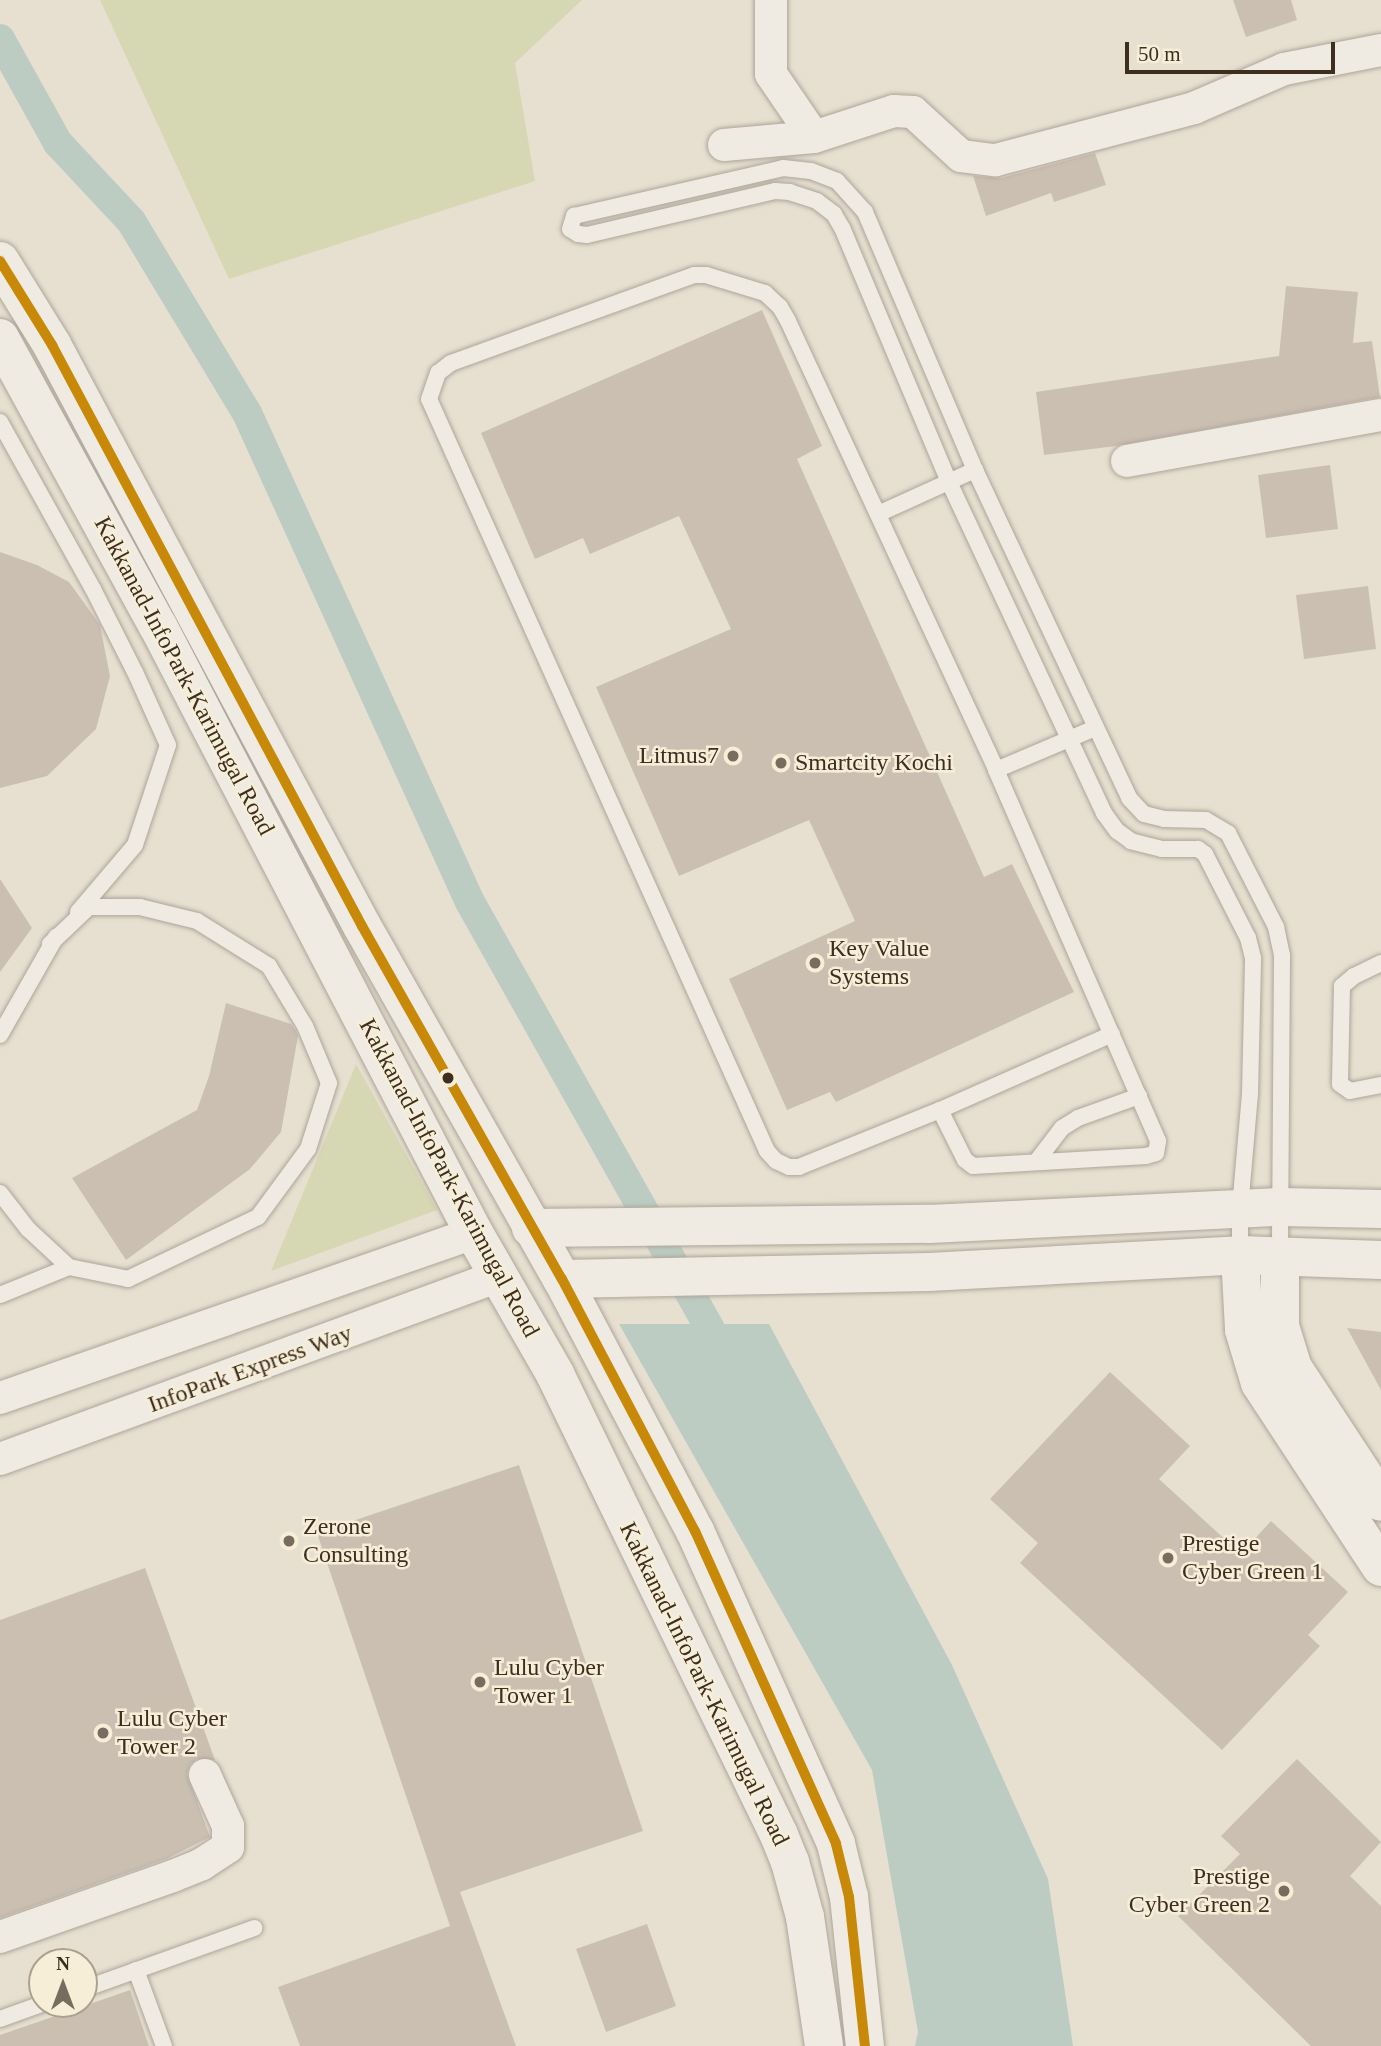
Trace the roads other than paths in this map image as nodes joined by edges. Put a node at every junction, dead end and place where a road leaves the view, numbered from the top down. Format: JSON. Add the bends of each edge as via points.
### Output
{"nodes":[{"id":1,"x":771,"y":0,"type":"edge"},
{"id":2,"x":1381,"y":50,"type":"edge"},
{"id":3,"x":814,"y":137,"type":"junction"},
{"id":4,"x":723,"y":145,"type":"dead end"},
{"id":5,"x":0,"y":261,"type":"edge"},
{"id":6,"x":0,"y":338,"type":"edge"},
{"id":7,"x":1381,"y":415,"type":"edge"},
{"id":8,"x":0,"y":422,"type":"edge"},
{"id":9,"x":1127,"y":461,"type":"dead end"},
{"id":10,"x":975,"y":470,"type":"junction"},
{"id":11,"x":948,"y":482,"type":"junction"},
{"id":12,"x":878,"y":514,"type":"junction"},
{"id":13,"x":1095,"y":728,"type":"junction"},
{"id":14,"x":1069,"y":739,"type":"junction"},
{"id":15,"x":996,"y":770,"type":"junction"},
{"id":16,"x":50,"y":944,"type":"junction"},
{"id":17,"x":1381,"y":962,"type":"edge"},
{"id":18,"x":1112,"y":1034,"type":"junction"},
{"id":19,"x":0,"y":1035,"type":"edge"},
{"id":20,"x":1381,"y":1085,"type":"edge"},
{"id":21,"x":1139,"y":1096,"type":"junction"},
{"id":22,"x":940,"y":1110,"type":"junction"},
{"id":23,"x":1037,"y":1162,"type":"junction"},
{"id":24,"x":0,"y":1193,"type":"edge"},
{"id":25,"x":1280,"y":1206,"type":"junction"},
{"id":26,"x":1240,"y":1208,"type":"junction"},
{"id":27,"x":1381,"y":1209,"type":"edge"},
{"id":28,"x":531,"y":1228,"type":"junction"},
{"id":29,"x":474,"y":1233,"type":"junction"},
{"id":30,"x":1240,"y":1255,"type":"junction"},
{"id":31,"x":1280,"y":1256,"type":"junction"},
{"id":32,"x":1381,"y":1260,"type":"edge"},
{"id":33,"x":69,"y":1267,"type":"junction"},
{"id":34,"x":499,"y":1276,"type":"junction"},
{"id":35,"x":562,"y":1279,"type":"junction"},
{"id":36,"x":0,"y":1295,"type":"edge"},
{"id":37,"x":0,"y":1398,"type":"edge"},
{"id":38,"x":0,"y":1459,"type":"edge"},
{"id":39,"x":1381,"y":1502,"type":"edge"},
{"id":40,"x":1381,"y":1567,"type":"edge"},
{"id":41,"x":205,"y":1775,"type":"dead end"},
{"id":42,"x":254,"y":1928,"type":"dead end"},
{"id":43,"x":0,"y":1937,"type":"edge"},
{"id":44,"x":136,"y":1970,"type":"junction"},
{"id":45,"x":98,"y":1984,"type":"edge"},
{"id":46,"x":28,"y":2009,"type":"edge"},
{"id":47,"x":0,"y":2019,"type":"edge"},
{"id":48,"x":164,"y":2046,"type":"edge"},
{"id":49,"x":824,"y":2046,"type":"edge"},
{"id":50,"x":865,"y":2046,"type":"edge"}],
"edges":[{"from":1,"to":3,"type":"street","via":[[771,74]]},
{"from":2,"to":3,"type":"street","via":[[1284,69],[1194,108],[996,160],[961,156],[913,112],[894,111]]},
{"from":3,"to":4,"type":"street"},
{"from":5,"to":28,"type":"main road","name":"Kakkanad-InfoPark-Karimugal Road","via":[[52,345],[362,926]]},
{"from":6,"to":29,"type":"main road","name":"Kakkanad-InfoPark-Karimugal Road","via":[[165,638]]},
{"from":7,"to":9,"type":"street"},
{"from":8,"to":16,"type":"lane","via":[[93,589],[167,746],[135,845]]},
{"from":10,"to":11,"type":"lane"},
{"from":10,"to":11,"type":"lane","via":[[865,212],[837,181],[811,171],[783,168],[574,216],[570,229],[587,235],[775,191],[817,201],[834,214],[842,228]]},
{"from":10,"to":13,"type":"lane"},
{"from":11,"to":12,"type":"lane"},
{"from":11,"to":14,"type":"lane"},
{"from":12,"to":15,"type":"lane"},
{"from":12,"to":22,"type":"lane","via":[[780,307],[765,293],[706,275],[694,275],[451,363],[430,387],[429,399],[767,1151],[776,1161],[799,1167]]},
{"from":13,"to":14,"type":"lane"},
{"from":13,"to":25,"type":"lane","via":[[1138,810],[1164,819],[1206,820],[1228,833],[1276,927],[1282,956]]},
{"from":14,"to":15,"type":"lane"},
{"from":14,"to":26,"type":"lane","via":[[1117,831],[1146,845],[1198,849],[1205,854],[1248,938],[1253,958],[1250,1094]]},
{"from":15,"to":18,"type":"lane"},
{"from":16,"to":19,"type":"lane"},
{"from":16,"to":33,"type":"lane","via":[[89,907],[140,906],[197,921],[269,966],[305,1026],[329,1083],[308,1149],[258,1217],[128,1279]]},
{"from":17,"to":20,"type":"lane","via":[[1342,986],[1340,1084],[1350,1091]]},
{"from":18,"to":21,"type":"lane"},
{"from":18,"to":22,"type":"lane"},
{"from":21,"to":23,"type":"lane","via":[[1062,1128]]},
{"from":21,"to":23,"type":"lane","via":[[1158,1141],[1156,1153]]},
{"from":22,"to":23,"type":"lane","via":[[965,1160],[973,1166]]},
{"from":24,"to":33,"type":"lane","via":[[28,1229]]},
{"from":25,"to":26,"type":"main road"},
{"from":25,"to":27,"type":"main road"},
{"from":25,"to":31,"type":"lane"},
{"from":26,"to":28,"type":"main road","via":[[929,1224]]},
{"from":26,"to":30,"type":"lane"},
{"from":28,"to":35,"type":"main road","name":"Kakkanad-InfoPark-Karimugal Road"},
{"from":29,"to":34,"type":"main road","name":"Kakkanad-InfoPark-Karimugal Road"},
{"from":29,"to":37,"type":"street"},
{"from":30,"to":31,"type":"main road"},
{"from":30,"to":35,"type":"main road","via":[[929,1272]]},
{"from":30,"to":40,"type":"main road","via":[[1244,1331],[1260,1383]]},
{"from":31,"to":32,"type":"main road"},
{"from":31,"to":39,"type":"main road","via":[[1280,1326],[1293,1368]]},
{"from":33,"to":36,"type":"lane"},
{"from":34,"to":38,"type":"street","name":"InfoPark Express Way"},
{"from":34,"to":49,"type":"main road","name":"Kakkanad-InfoPark-Karimugal Road","via":[[555,1374],[779,1835],[805,1917]]},
{"from":35,"to":50,"type":"main road","name":"Kakkanad-InfoPark-Karimugal Road","via":[[695,1531],[836,1844],[849,1898]]},
{"from":41,"to":43,"type":"street","via":[[228,1826],[228,1847],[173,1876]]},
{"from":42,"to":44,"type":"lane"},
{"from":44,"to":45,"type":"lane"},
{"from":44,"to":48,"type":"lane"},
{"from":46,"to":47,"type":"lane"}]}
